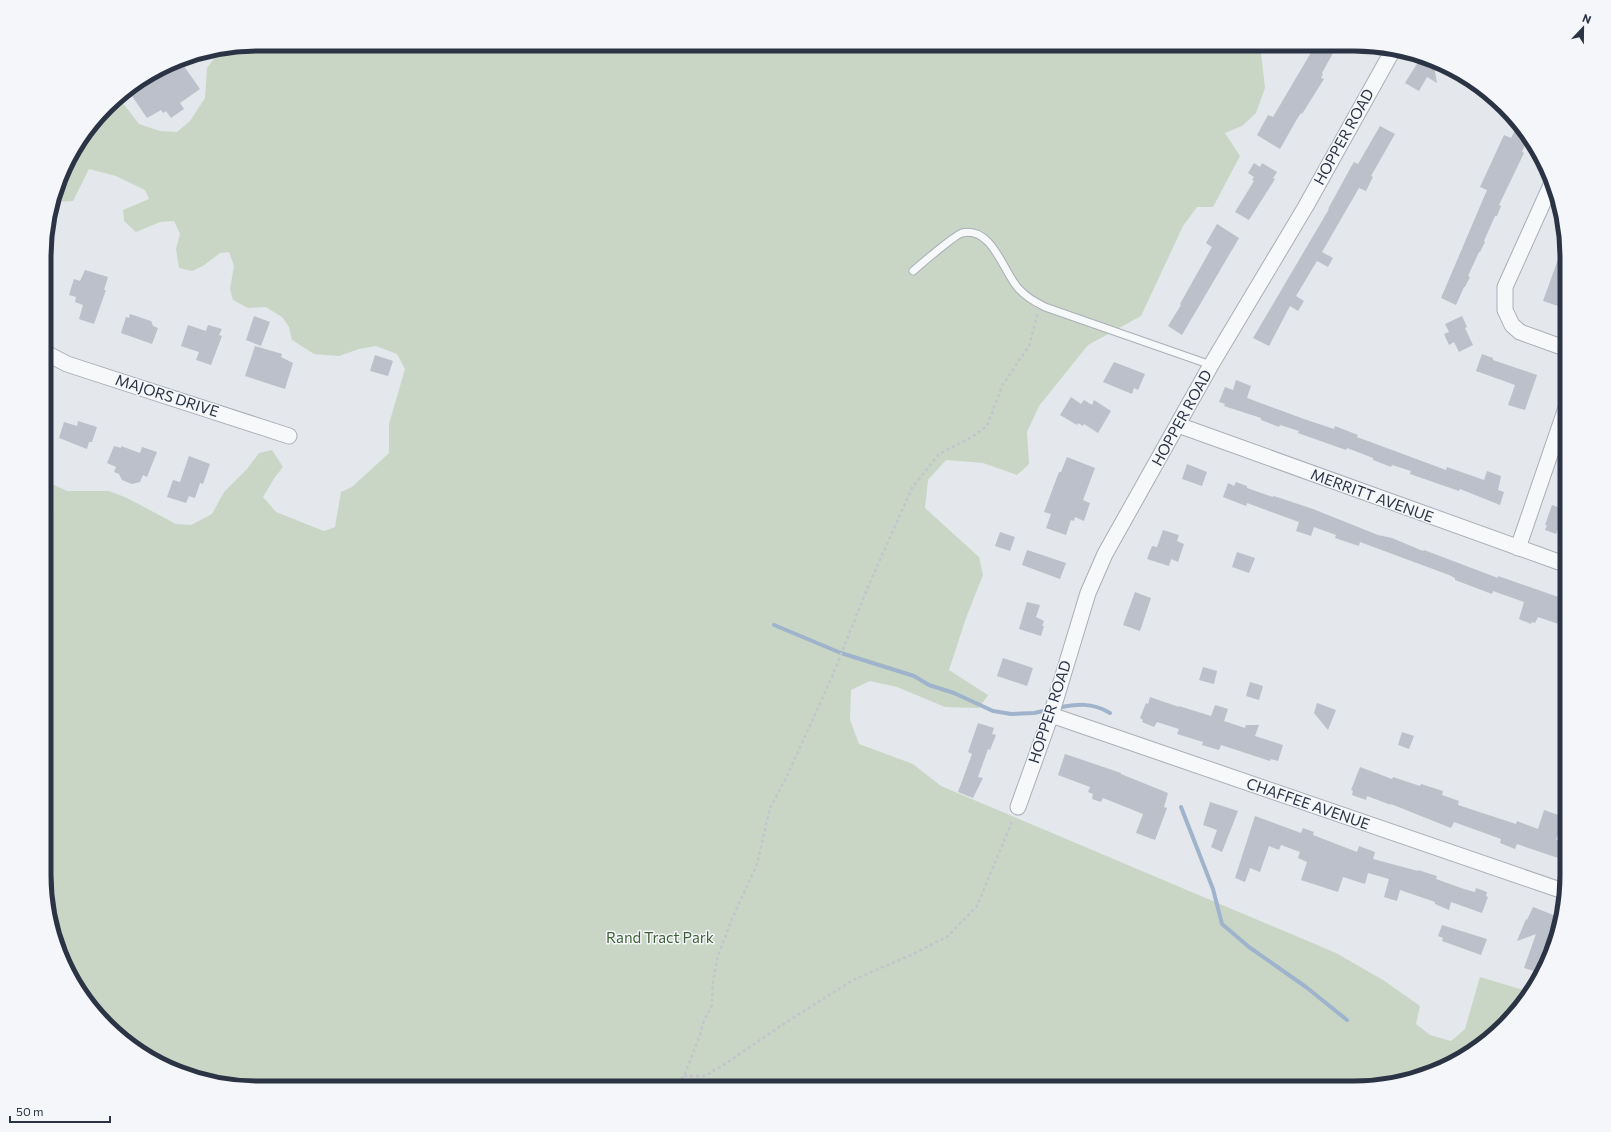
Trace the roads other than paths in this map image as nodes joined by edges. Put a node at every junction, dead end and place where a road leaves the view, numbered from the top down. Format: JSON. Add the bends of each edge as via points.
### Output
{"nodes":[{"id":1,"x":1391,"y":54,"type":"edge"},
{"id":2,"x":1549,"y":190,"type":"edge"},
{"id":3,"x":913,"y":271,"type":"dead end"},
{"id":4,"x":1560,"y":346,"type":"edge"},
{"id":5,"x":51,"y":356,"type":"edge"},
{"id":6,"x":1211,"y":365,"type":"junction"},
{"id":7,"x":1178,"y":425,"type":"junction"},
{"id":8,"x":1560,"y":425,"type":"edge"},
{"id":9,"x":289,"y":436,"type":"dead end"},
{"id":10,"x":1518,"y":548,"type":"junction"},
{"id":11,"x":1560,"y":563,"type":"edge"},
{"id":12,"x":1051,"y":715,"type":"junction"},
{"id":13,"x":1018,"y":807,"type":"road end"},
{"id":14,"x":1560,"y":890,"type":"edge"}],
"edges":[{"from":1,"to":6,"type":"street","name":"HOPPER ROAD","via":[[1306,206]]},
{"from":2,"to":4,"type":"street","via":[[1506,287],[1505,310],[1512,325],[1520,332]]},
{"from":3,"to":6,"type":"lane","via":[[961,234],[974,233],[986,240],[1016,286],[1028,299]]},
{"from":5,"to":9,"type":"street","name":"MAJORS DRIVE","via":[[67,364]]},
{"from":6,"to":7,"type":"street","name":"HOPPER ROAD"},
{"from":7,"to":10,"type":"street","name":"MERRITT AVENUE"},
{"from":7,"to":12,"type":"street","name":"HOPPER ROAD","via":[[1105,554],[1088,593]]},
{"from":8,"to":10,"type":"street"},
{"from":10,"to":11,"type":"street","name":"MERRITT AVENUE"},
{"from":12,"to":13,"type":"street","name":"HOPPER ROAD"},
{"from":12,"to":14,"type":"street","name":"CHAFFEE AVENUE"}]}
